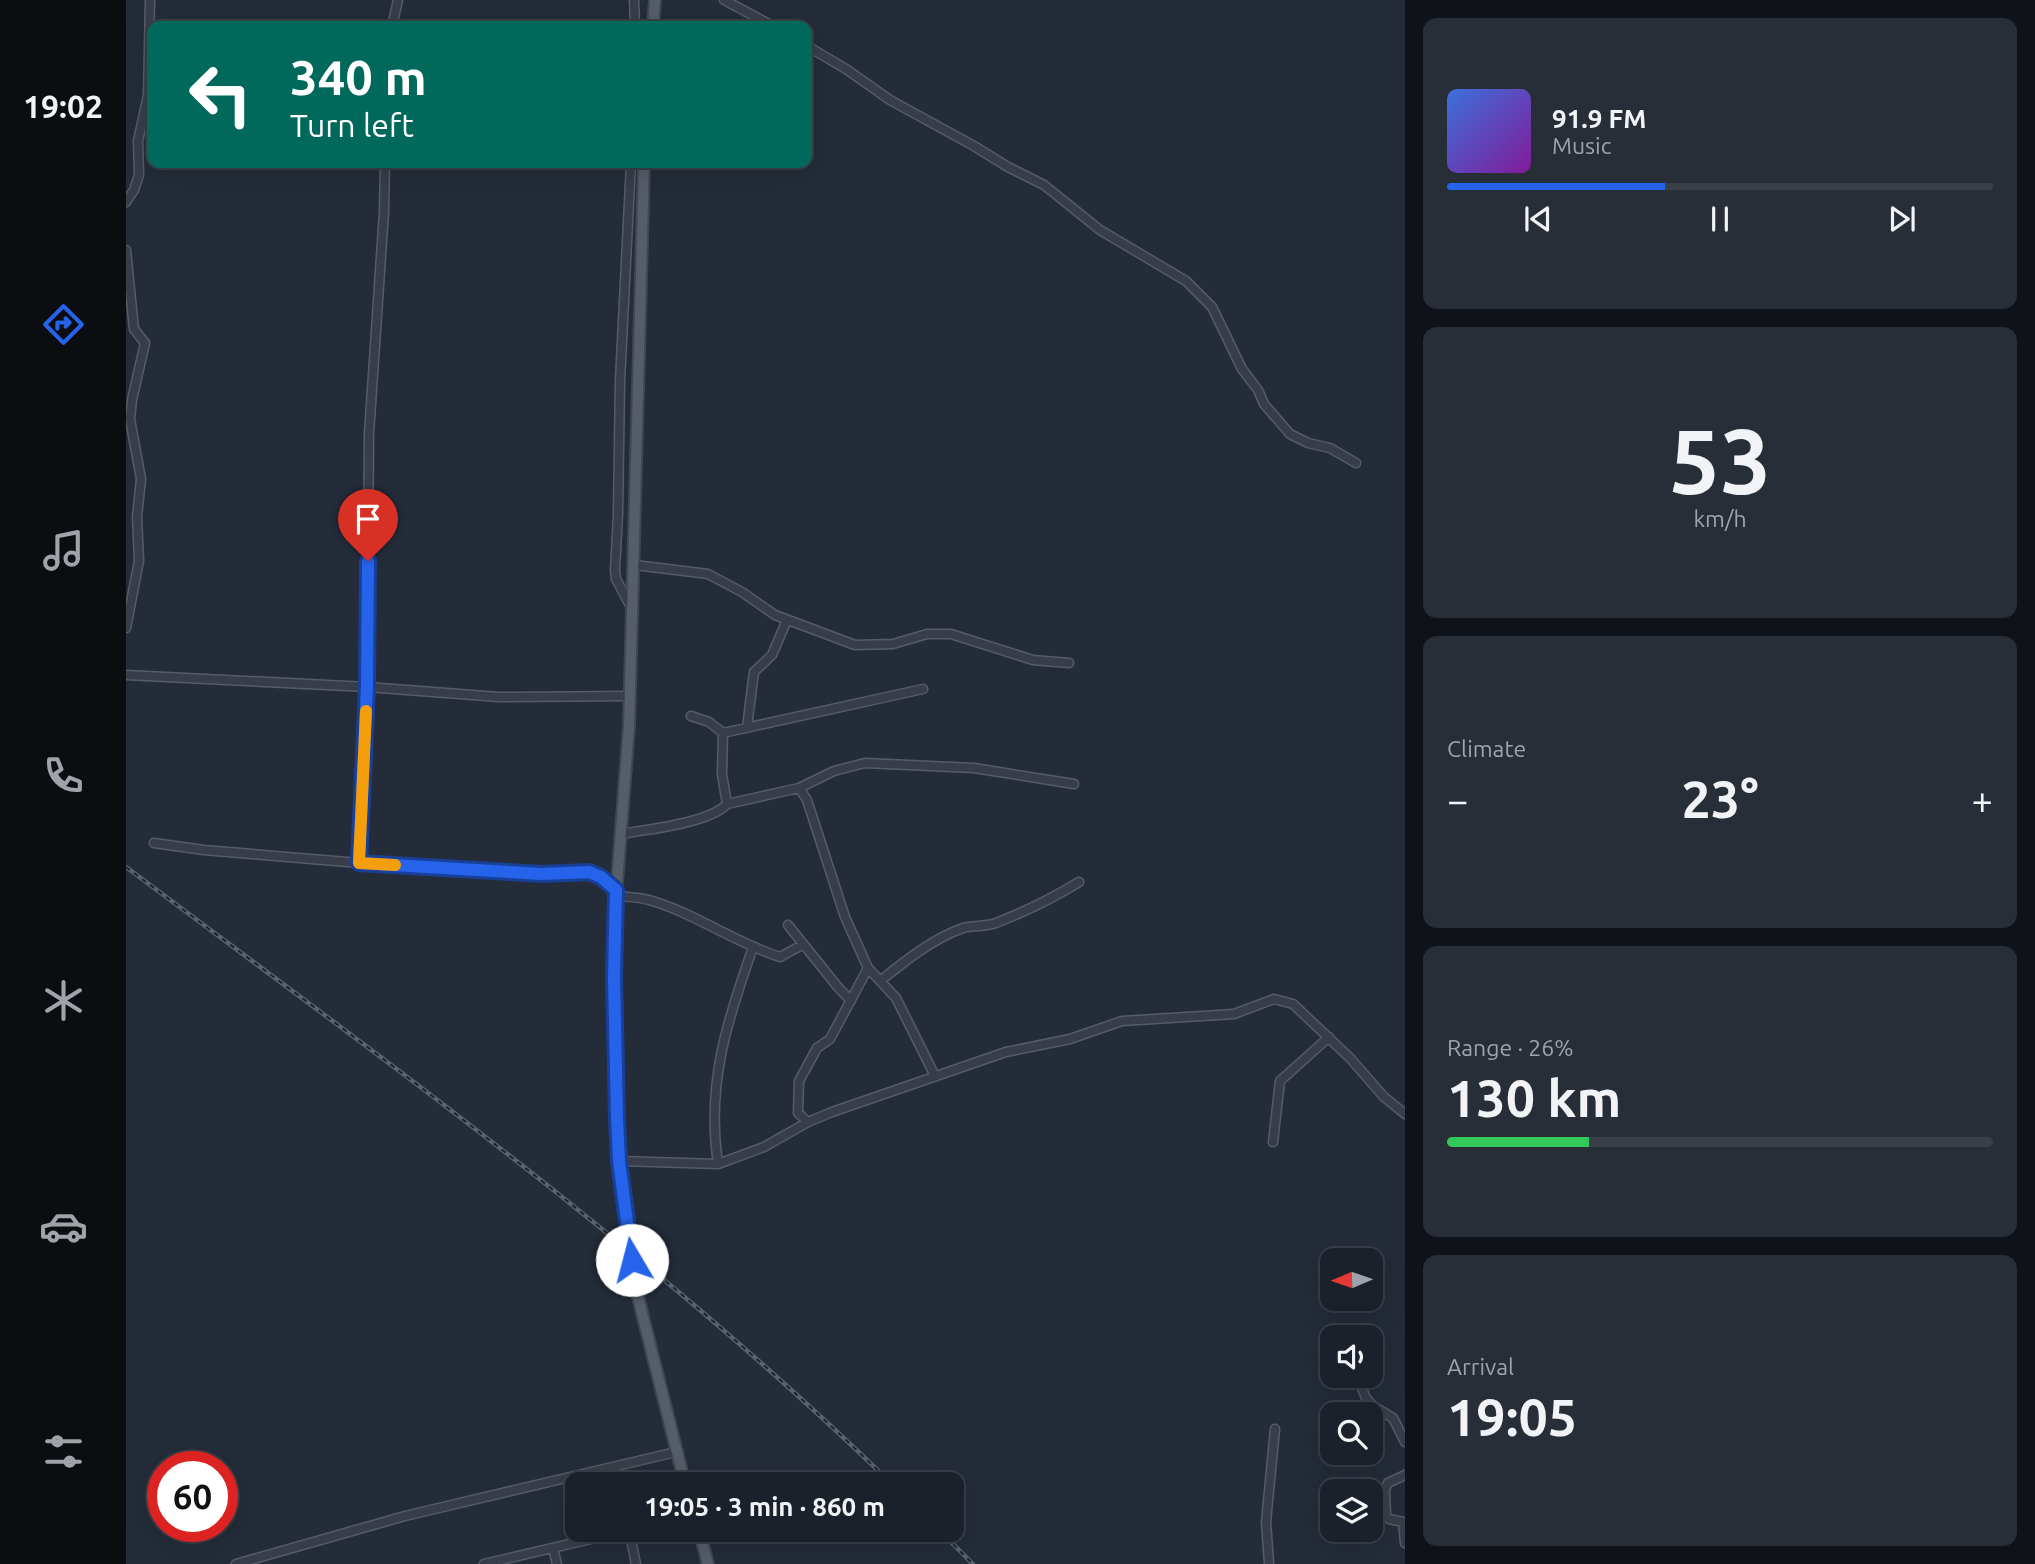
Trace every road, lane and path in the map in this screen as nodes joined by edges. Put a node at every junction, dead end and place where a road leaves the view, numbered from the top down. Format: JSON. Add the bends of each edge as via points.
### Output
{"nodes":[{"id":1,"x":150,"y":0,"type":"edge"},
{"id":2,"x":398,"y":0,"type":"edge"},
{"id":3,"x":634,"y":0,"type":"edge"},
{"id":4,"x":655,"y":0,"type":"edge"},
{"id":5,"x":724,"y":0,"type":"edge"},
{"id":6,"x":150,"y":21,"type":"edge"},
{"id":7,"x":393,"y":21,"type":"edge"},
{"id":8,"x":635,"y":21,"type":"edge"},
{"id":9,"x":653,"y":21,"type":"edge"},
{"id":10,"x":764,"y":21,"type":"edge"},
{"id":11,"x":812,"y":49,"type":"edge"},
{"id":12,"x":147,"y":100,"type":"edge"},
{"id":13,"x":385,"y":168,"type":"edge"},
{"id":14,"x":631,"y":168,"type":"edge"},
{"id":15,"x":644,"y":168,"type":"edge"},
{"id":16,"x":126,"y":202,"type":"edge"},
{"id":17,"x":126,"y":250,"type":"edge"},
{"id":18,"x":1356,"y":463,"type":"dead end"},
{"id":19,"x":635,"y":565,"type":"junction"},
{"id":20,"x":634,"y":611,"type":"junction"},
{"id":21,"x":787,"y":620,"type":"junction"},
{"id":22,"x":126,"y":628,"type":"edge"},
{"id":23,"x":1069,"y":663,"type":"dead end"},
{"id":24,"x":126,"y":675,"type":"edge"},
{"id":25,"x":367,"y":687,"type":"junction"},
{"id":26,"x":923,"y":689,"type":"dead end"},
{"id":27,"x":630,"y":695,"type":"junction"},
{"id":28,"x":691,"y":716,"type":"dead end"},
{"id":29,"x":747,"y":727,"type":"junction"},
{"id":30,"x":723,"y":733,"type":"junction"},
{"id":31,"x":1074,"y":784,"type":"dead end"},
{"id":32,"x":799,"y":788,"type":"junction"},
{"id":33,"x":727,"y":804,"type":"junction"},
{"id":34,"x":620,"y":834,"type":"junction"},
{"id":35,"x":154,"y":843,"type":"dead end"},
{"id":36,"x":359,"y":863,"type":"junction"},
{"id":37,"x":1079,"y":882,"type":"dead end"},
{"id":38,"x":616,"y":893,"type":"junction"},
{"id":39,"x":788,"y":925,"type":"dead end"},
{"id":40,"x":802,"y":945,"type":"junction"},
{"id":41,"x":754,"y":947,"type":"junction"},
{"id":42,"x":868,"y":968,"type":"junction"},
{"id":43,"x":880,"y":981,"type":"junction"},
{"id":44,"x":851,"y":1001,"type":"junction"},
{"id":45,"x":1329,"y":1037,"type":"junction"},
{"id":46,"x":935,"y":1076,"type":"junction"},
{"id":47,"x":1405,"y":1114,"type":"edge"},
{"id":48,"x":808,"y":1122,"type":"junction"},
{"id":49,"x":1273,"y":1142,"type":"dead end"},
{"id":50,"x":619,"y":1161,"type":"junction"},
{"id":51,"x":718,"y":1164,"type":"junction"},
{"id":52,"x":1362,"y":1388,"type":"edge"},
{"id":53,"x":1275,"y":1429,"type":"dead end"},
{"id":54,"x":1405,"y":1442,"type":"edge"},
{"id":55,"x":676,"y":1452,"type":"junction"},
{"id":56,"x":682,"y":1472,"type":"edge"},
{"id":57,"x":1405,"y":1475,"type":"edge"},
{"id":58,"x":702,"y":1542,"type":"edge"},
{"id":59,"x":1405,"y":1543,"type":"edge"},
{"id":60,"x":553,"y":1548,"type":"junction"},
{"id":61,"x":236,"y":1564,"type":"edge"},
{"id":62,"x":484,"y":1564,"type":"edge"},
{"id":63,"x":556,"y":1564,"type":"edge"},
{"id":64,"x":636,"y":1564,"type":"edge"},
{"id":65,"x":708,"y":1564,"type":"edge"},
{"id":66,"x":1269,"y":1564,"type":"edge"}],
"edges":[{"from":1,"to":6,"type":"street"},
{"from":2,"to":7,"type":"street"},
{"from":3,"to":8,"type":"street"},
{"from":4,"to":9,"type":"main road"},
{"from":5,"to":10,"type":"street"},
{"from":11,"to":18,"type":"street","via":[[890,100],[1044,185],[1100,230],[1186,281],[1212,307],[1264,404],[1290,434]]},
{"from":12,"to":16,"type":"street","via":[[138,141],[138,175]]},
{"from":13,"to":25,"type":"street","via":[[369,435]]},
{"from":14,"to":20,"type":"street","via":[[615,570]]},
{"from":15,"to":19,"type":"main road"},
{"from":17,"to":22,"type":"street","via":[[134,329],[145,343],[130,419],[141,480],[139,561]]},
{"from":19,"to":20,"type":"main road"},
{"from":19,"to":21,"type":"street","via":[[708,574]]},
{"from":20,"to":27,"type":"main road"},
{"from":21,"to":23,"type":"street","via":[[855,645],[951,634],[1033,660]]},
{"from":21,"to":29,"type":"street","via":[[772,655],[754,672]]},
{"from":24,"to":25,"type":"street"},
{"from":25,"to":27,"type":"street","via":[[499,697]]},
{"from":25,"to":36,"type":"street"},
{"from":26,"to":29,"type":"street"},
{"from":27,"to":34,"type":"main road"},
{"from":28,"to":30,"type":"street"},
{"from":29,"to":30,"type":"street"},
{"from":30,"to":33,"type":"street"},
{"from":31,"to":32,"type":"street","via":[[974,768],[865,763]]},
{"from":32,"to":33,"type":"street"},
{"from":32,"to":42,"type":"street","via":[[807,800],[845,918]]},
{"from":33,"to":34,"type":"street","via":[[709,815]]},
{"from":34,"to":38,"type":"main road"},
{"from":35,"to":36,"type":"street"},
{"from":36,"to":38,"type":"street","via":[[542,874],[589,872]]},
{"from":37,"to":43,"type":"street","via":[[993,924],[965,928],[943,938]]},
{"from":38,"to":41,"type":"street","via":[[679,911]]},
{"from":38,"to":50,"type":"main road"},
{"from":39,"to":40,"type":"street"},
{"from":40,"to":41,"type":"street","via":[[780,957]]},
{"from":40,"to":44,"type":"street"},
{"from":41,"to":51,"type":"street","via":[[727,1024],[719,1067],[713,1106]]},
{"from":42,"to":43,"type":"street"},
{"from":42,"to":44,"type":"street"},
{"from":43,"to":46,"type":"street","via":[[896,998]]},
{"from":44,"to":48,"type":"street","via":[[799,1081],[798,1113]]},
{"from":45,"to":46,"type":"street","via":[[1293,1004],[1274,999],[1234,1014],[1122,1021]]},
{"from":45,"to":47,"type":"street"},
{"from":45,"to":49,"type":"street","via":[[1279,1081]]},
{"from":46,"to":48,"type":"street"},
{"from":48,"to":51,"type":"street","via":[[764,1147]]},
{"from":50,"to":51,"type":"street"},
{"from":50,"to":55,"type":"main road","bridge":true,"via":[[635,1285]]},
{"from":52,"to":54,"type":"street","via":[[1373,1406],[1393,1418]]},
{"from":53,"to":66,"type":"street","via":[[1266,1522]]},
{"from":55,"to":56,"type":"main road"},
{"from":55,"to":61,"type":"street","via":[[405,1516]]},
{"from":57,"to":59,"type":"street","via":[[1388,1483],[1385,1500],[1386,1516],[1403,1522]]},
{"from":58,"to":65,"type":"main road"},
{"from":60,"to":62,"type":"street"},
{"from":60,"to":63,"type":"street"},
{"from":60,"to":64,"type":"street","via":[[629,1530]]}]}
